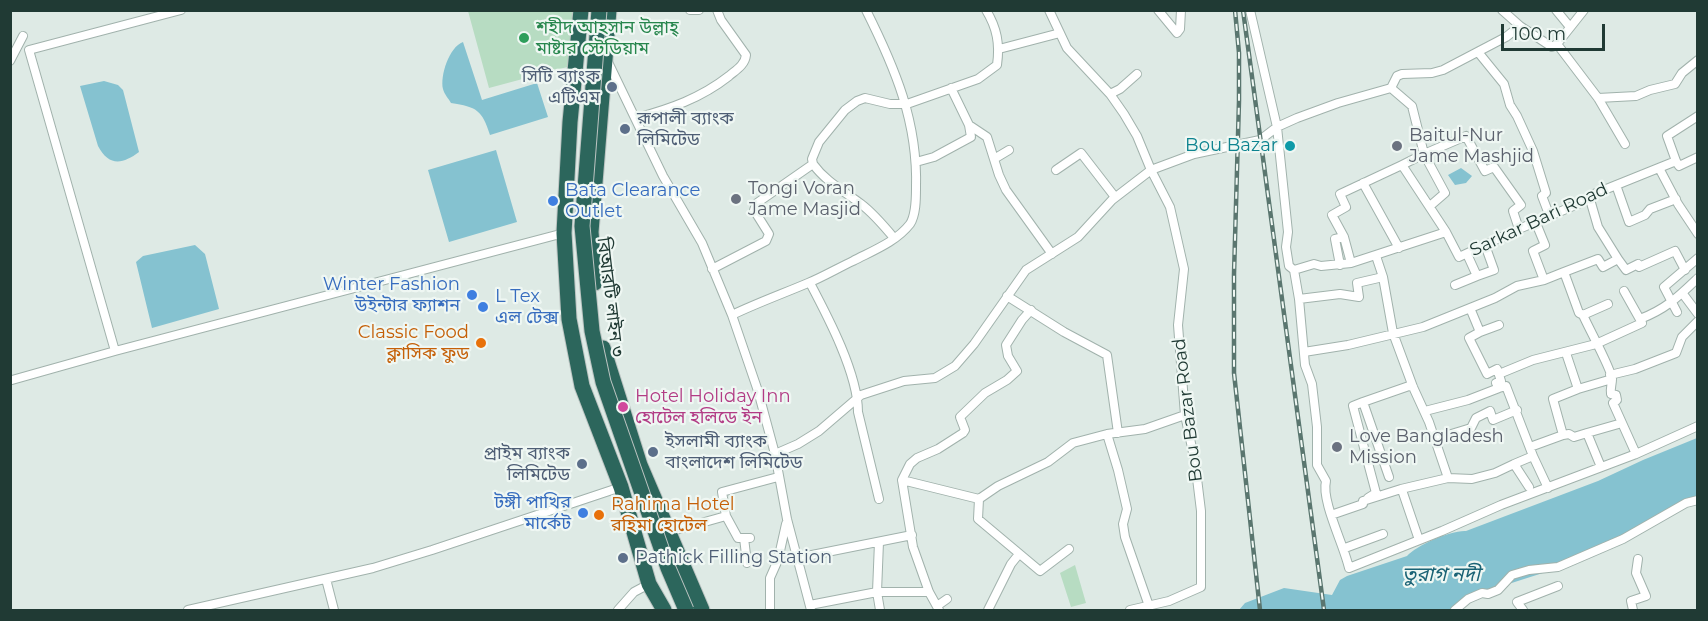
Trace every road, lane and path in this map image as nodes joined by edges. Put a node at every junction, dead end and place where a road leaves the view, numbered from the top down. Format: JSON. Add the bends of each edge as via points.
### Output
{"nodes":[{"id":1,"x":181,"y":10,"type":"edge"},
{"id":2,"x":581,"y":10,"type":"edge"},
{"id":3,"x":599,"y":10,"type":"edge"},
{"id":4,"x":608,"y":10,"type":"edge"},
{"id":5,"x":690,"y":10,"type":"edge"},
{"id":6,"x":699,"y":10,"type":"edge"},
{"id":7,"x":717,"y":10,"type":"edge"},
{"id":8,"x":866,"y":10,"type":"edge"},
{"id":9,"x":986,"y":10,"type":"edge"},
{"id":10,"x":1049,"y":10,"type":"edge"},
{"id":11,"x":1158,"y":10,"type":"edge"},
{"id":12,"x":1181,"y":10,"type":"edge"},
{"id":13,"x":1250,"y":10,"type":"edge"},
{"id":14,"x":1502,"y":10,"type":"edge"},
{"id":15,"x":1556,"y":10,"type":"edge"},
{"id":16,"x":1584,"y":10,"type":"edge"},
{"id":17,"x":1520,"y":26,"type":"junction"},
{"id":18,"x":1570,"y":27,"type":"junction"},
{"id":19,"x":578,"y":32,"type":"junction"},
{"id":20,"x":1060,"y":33,"type":"junction"},
{"id":21,"x":1557,"y":44,"type":"junction"},
{"id":22,"x":999,"y":49,"type":"junction"},
{"id":23,"x":29,"y":50,"type":"junction"},
{"id":24,"x":1478,"y":52,"type":"junction"},
{"id":25,"x":600,"y":55,"type":"junction"},
{"id":26,"x":1698,"y":60,"type":"edge"},
{"id":27,"x":10,"y":61,"type":"edge"},
{"id":28,"x":1137,"y":74,"type":"dead end"},
{"id":29,"x":951,"y":88,"type":"junction"},
{"id":30,"x":1391,"y":88,"type":"junction"},
{"id":31,"x":1110,"y":94,"type":"junction"},
{"id":32,"x":1598,"y":98,"type":"junction"},
{"id":33,"x":907,"y":104,"type":"junction"},
{"id":34,"x":1698,"y":116,"type":"edge"},
{"id":35,"x":636,"y":118,"type":"junction"},
{"id":36,"x":969,"y":125,"type":"junction"},
{"id":37,"x":1277,"y":127,"type":"junction"},
{"id":38,"x":1625,"y":144,"type":"dead end"},
{"id":39,"x":1008,"y":150,"type":"dead end"},
{"id":40,"x":1424,"y":154,"type":"junction"},
{"id":41,"x":1698,"y":157,"type":"edge"},
{"id":42,"x":994,"y":159,"type":"junction"},
{"id":43,"x":1676,"y":161,"type":"junction"},
{"id":44,"x":916,"y":162,"type":"junction"},
{"id":45,"x":813,"y":164,"type":"junction"},
{"id":46,"x":1402,"y":165,"type":"junction"},
{"id":47,"x":1659,"y":168,"type":"junction"},
{"id":48,"x":1056,"y":170,"type":"dead end"},
{"id":49,"x":1151,"y":170,"type":"junction"},
{"id":50,"x":1363,"y":183,"type":"junction"},
{"id":51,"x":1616,"y":185,"type":"junction"},
{"id":52,"x":1589,"y":196,"type":"junction"},
{"id":53,"x":1115,"y":197,"type":"junction"},
{"id":54,"x":1676,"y":199,"type":"junction"},
{"id":55,"x":1430,"y":206,"type":"junction"},
{"id":56,"x":1550,"y":217,"type":"junction"},
{"id":57,"x":1536,"y":223,"type":"junction"},
{"id":58,"x":1519,"y":229,"type":"junction"},
{"id":59,"x":1446,"y":232,"type":"junction"},
{"id":60,"x":564,"y":233,"type":"junction"},
{"id":61,"x":1698,"y":234,"type":"edge"},
{"id":62,"x":1344,"y":237,"type":"junction"},
{"id":63,"x":894,"y":238,"type":"junction"},
{"id":64,"x":1485,"y":245,"type":"junction"},
{"id":65,"x":1398,"y":248,"type":"junction"},
{"id":66,"x":1052,"y":254,"type":"junction"},
{"id":67,"x":1467,"y":254,"type":"junction"},
{"id":68,"x":1376,"y":256,"type":"junction"},
{"id":69,"x":1698,"y":258,"type":"edge"},
{"id":70,"x":1618,"y":260,"type":"junction"},
{"id":71,"x":1351,"y":263,"type":"junction"},
{"id":72,"x":1340,"y":264,"type":"junction"},
{"id":73,"x":712,"y":268,"type":"junction"},
{"id":74,"x":1294,"y":270,"type":"junction"},
{"id":75,"x":1685,"y":270,"type":"junction"},
{"id":76,"x":1564,"y":272,"type":"junction"},
{"id":77,"x":1478,"y":276,"type":"junction"},
{"id":78,"x":1383,"y":277,"type":"junction"},
{"id":79,"x":1698,"y":278,"type":"edge"},
{"id":80,"x":1544,"y":280,"type":"junction"},
{"id":81,"x":810,"y":283,"type":"junction"},
{"id":82,"x":1455,"y":285,"type":"dead end"},
{"id":83,"x":1624,"y":291,"type":"dead end"},
{"id":84,"x":1683,"y":294,"type":"junction"},
{"id":85,"x":1007,"y":296,"type":"junction"},
{"id":86,"x":1299,"y":299,"type":"junction"},
{"id":87,"x":1672,"y":303,"type":"junction"},
{"id":88,"x":1608,"y":304,"type":"dead end"},
{"id":89,"x":1470,"y":308,"type":"junction"},
{"id":90,"x":1030,"y":310,"type":"junction"},
{"id":91,"x":1677,"y":312,"type":"dead end"},
{"id":92,"x":1698,"y":314,"type":"edge"},
{"id":93,"x":732,"y":315,"type":"junction"},
{"id":94,"x":1583,"y":315,"type":"junction"},
{"id":95,"x":1640,"y":319,"type":"junction"},
{"id":96,"x":1698,"y":321,"type":"edge"},
{"id":97,"x":1499,"y":325,"type":"dead end"},
{"id":98,"x":1480,"y":332,"type":"junction"},
{"id":99,"x":1393,"y":333,"type":"junction"},
{"id":100,"x":1596,"y":344,"type":"junction"},
{"id":101,"x":115,"y":351,"type":"junction"},
{"id":102,"x":1304,"y":352,"type":"junction"},
{"id":103,"x":1566,"y":353,"type":"junction"},
{"id":104,"x":1499,"y":374,"type":"junction"},
{"id":105,"x":1611,"y":377,"type":"junction"},
{"id":106,"x":12,"y":380,"type":"edge"},
{"id":107,"x":1413,"y":387,"type":"junction"},
{"id":108,"x":1499,"y":388,"type":"junction"},
{"id":109,"x":1578,"y":389,"type":"junction"},
{"id":110,"x":858,"y":397,"type":"junction"},
{"id":111,"x":1364,"y":402,"type":"junction"},
{"id":112,"x":1517,"y":410,"type":"junction"},
{"id":113,"x":1425,"y":411,"type":"junction"},
{"id":114,"x":1185,"y":415,"type":"junction"},
{"id":115,"x":1622,"y":423,"type":"junction"},
{"id":116,"x":1698,"y":426,"type":"edge"},
{"id":117,"x":1118,"y":433,"type":"junction"},
{"id":118,"x":1587,"y":433,"type":"junction"},
{"id":119,"x":1107,"y":434,"type":"junction"},
{"id":120,"x":1563,"y":435,"type":"junction"},
{"id":121,"x":1436,"y":439,"type":"junction"},
{"id":122,"x":1531,"y":452,"type":"junction"},
{"id":123,"x":775,"y":454,"type":"junction"},
{"id":124,"x":1636,"y":454,"type":"junction"},
{"id":125,"x":1514,"y":464,"type":"junction"},
{"id":126,"x":1601,"y":467,"type":"junction"},
{"id":127,"x":778,"y":477,"type":"junction"},
{"id":128,"x":1389,"y":477,"type":"dead end"},
{"id":129,"x":1448,"y":478,"type":"junction"},
{"id":130,"x":902,"y":480,"type":"junction"},
{"id":131,"x":621,"y":487,"type":"junction"},
{"id":132,"x":1529,"y":487,"type":"dead end"},
{"id":133,"x":1548,"y":488,"type":"junction"},
{"id":134,"x":1402,"y":490,"type":"junction"},
{"id":135,"x":879,"y":499,"type":"dead end"},
{"id":136,"x":979,"y":499,"type":"junction"},
{"id":137,"x":1698,"y":500,"type":"edge"},
{"id":138,"x":1363,"y":501,"type":"junction"},
{"id":139,"x":1331,"y":515,"type":"junction"},
{"id":140,"x":726,"y":516,"type":"junction"},
{"id":141,"x":787,"y":519,"type":"junction"},
{"id":142,"x":669,"y":532,"type":"junction"},
{"id":143,"x":1383,"y":534,"type":"dead end"},
{"id":144,"x":912,"y":535,"type":"junction"},
{"id":145,"x":1419,"y":540,"type":"junction"},
{"id":146,"x":879,"y":542,"type":"junction"},
{"id":147,"x":1345,"y":548,"type":"junction"},
{"id":148,"x":1069,"y":549,"type":"dead end"},
{"id":149,"x":1019,"y":554,"type":"junction"},
{"id":150,"x":797,"y":558,"type":"junction"},
{"id":151,"x":1638,"y":559,"type":"dead end"},
{"id":152,"x":747,"y":563,"type":"dead end"},
{"id":153,"x":326,"y":579,"type":"junction"},
{"id":154,"x":649,"y":584,"type":"junction"},
{"id":155,"x":1558,"y":586,"type":"dead end"},
{"id":156,"x":877,"y":592,"type":"junction"},
{"id":157,"x":929,"y":592,"type":"junction"},
{"id":158,"x":947,"y":599,"type":"dead end"},
{"id":159,"x":1149,"y":606,"type":"junction"},
{"id":160,"x":1465,"y":607,"type":"edge"},
{"id":161,"x":810,"y":608,"type":"edge"},
{"id":162,"x":938,"y":608,"type":"edge"},
{"id":163,"x":188,"y":610,"type":"edge"},
{"id":164,"x":334,"y":610,"type":"edge"},
{"id":165,"x":618,"y":610,"type":"edge"},
{"id":166,"x":664,"y":610,"type":"edge"},
{"id":167,"x":686,"y":610,"type":"edge"},
{"id":168,"x":702,"y":610,"type":"edge"},
{"id":169,"x":770,"y":610,"type":"edge"},
{"id":170,"x":880,"y":610,"type":"edge"},
{"id":171,"x":988,"y":610,"type":"edge"},
{"id":172,"x":1131,"y":610,"type":"edge"},
{"id":173,"x":1455,"y":610,"type":"edge"},
{"id":174,"x":1523,"y":610,"type":"edge"},
{"id":175,"x":1633,"y":610,"type":"edge"}],
"edges":[{"from":1,"to":23,"type":"street"},
{"from":2,"to":19,"type":"highway"},
{"from":3,"to":25,"type":"highway","name":"বিআরটি লাইন ৩","bridge":true},
{"from":4,"to":25,"type":"highway","bridge":true},
{"from":5,"to":6,"type":"street"},
{"from":7,"to":35,"type":"street","via":[[746,55],[741,66],[699,96]]},
{"from":8,"to":33,"type":"street"},
{"from":9,"to":22,"type":"street","via":[[994,24]]},
{"from":10,"to":20,"type":"street","name":"Bou Bazar Road"},
{"from":11,"to":12,"type":"street","via":[[1177,33]]},
{"from":13,"to":37,"type":"street"},
{"from":14,"to":17,"type":"street"},
{"from":15,"to":18,"type":"street"},
{"from":16,"to":18,"type":"street"},
{"from":17,"to":21,"type":"street","via":[[1552,47]]},
{"from":17,"to":24,"type":"street"},
{"from":18,"to":21,"type":"street"},
{"from":19,"to":25,"type":"street"},
{"from":19,"to":60,"type":"highway"},
{"from":20,"to":22,"type":"street"},
{"from":20,"to":31,"type":"street","name":"Bou Bazar Road","via":[[1067,48]]},
{"from":21,"to":32,"type":"street"},
{"from":22,"to":29,"type":"street","via":[[997,65],[978,79]]},
{"from":23,"to":27,"type":"street","via":[[23,36]]},
{"from":23,"to":101,"type":"street"},
{"from":24,"to":30,"type":"street","via":[[1432,73],[1401,74]]},
{"from":24,"to":56,"type":"street","via":[[1504,84],[1538,167]]},
{"from":25,"to":35,"type":"street"},
{"from":25,"to":142,"type":"highway","via":[[591,232],[598,322],[605,359],[640,465]]},
{"from":25,"to":167,"type":"highway","name":"বিআরটি লাইন ৩","bridge":true,"via":[[582,226],[592,331],[603,382]]},
{"from":26,"to":32,"type":"street","via":[[1675,84],[1636,96]]},
{"from":28,"to":31,"type":"street"},
{"from":29,"to":33,"type":"street"},
{"from":29,"to":36,"type":"street"},
{"from":30,"to":37,"type":"street"},
{"from":30,"to":40,"type":"street","via":[[1412,106]]},
{"from":31,"to":49,"type":"street","name":"Bou Bazar Road","via":[[1137,136]]},
{"from":32,"to":38,"type":"street"},
{"from":33,"to":44,"type":"street"},
{"from":33,"to":45,"type":"street","via":[[866,98],[857,101],[819,142]]},
{"from":34,"to":43,"type":"street","via":[[1667,136]]},
{"from":35,"to":73,"type":"street"},
{"from":36,"to":42,"type":"street","via":[[987,138]]},
{"from":36,"to":44,"type":"street","via":[[970,137],[934,157]]},
{"from":37,"to":49,"type":"street","via":[[1260,140],[1187,156]]},
{"from":37,"to":74,"type":"street","via":[[1288,232],[1286,247],[1289,266]]},
{"from":39,"to":42,"type":"street"},
{"from":40,"to":46,"type":"street"},
{"from":40,"to":55,"type":"street","via":[[1445,193]]},
{"from":40,"to":58,"type":"street","via":[[1466,136],[1485,171],[1494,167],[1521,205],[1513,211]]},
{"from":41,"to":43,"type":"street","name":"Sarkar Bari Road","via":[[1679,166]]},
{"from":42,"to":66,"type":"street","via":[[1006,190]]},
{"from":43,"to":47,"type":"street","name":"Sarkar Bari Road"},
{"from":44,"to":63,"type":"street","via":[[911,222]]},
{"from":45,"to":63,"type":"street"},
{"from":45,"to":73,"type":"street","via":[[757,203],[754,210],[769,234],[766,241]]},
{"from":46,"to":50,"type":"street"},
{"from":46,"to":55,"type":"street"},
{"from":47,"to":51,"type":"street","name":"Sarkar Bari Road"},
{"from":47,"to":54,"type":"street"},
{"from":48,"to":53,"type":"street","via":[[1081,153]]},
{"from":49,"to":53,"type":"street"},
{"from":49,"to":114,"type":"street","name":"Bou Bazar Road","via":[[1170,207],[1184,269],[1178,325]]},
{"from":50,"to":62,"type":"street","via":[[1340,194],[1346,207],[1332,216]]},
{"from":50,"to":65,"type":"street"},
{"from":51,"to":52,"type":"street","name":"Sarkar Bari Road"},
{"from":51,"to":54,"type":"street","via":[[1629,222]]},
{"from":52,"to":56,"type":"street","name":"Sarkar Bari Road"},
{"from":52,"to":70,"type":"street","via":[[1598,227]]},
{"from":53,"to":66,"type":"street","via":[[1078,237]]},
{"from":54,"to":61,"type":"street"},
{"from":55,"to":59,"type":"street"},
{"from":56,"to":57,"type":"street","name":"Sarkar Bari Road"},
{"from":57,"to":58,"type":"street","name":"Sarkar Bari Road"},
{"from":57,"to":80,"type":"street","via":[[1545,245],[1533,251]]},
{"from":58,"to":64,"type":"street","name":"Sarkar Bari Road"},
{"from":59,"to":65,"type":"street","name":"Sarkar Bari Road"},
{"from":59,"to":67,"type":"street","name":"Sarkar Bari Road","via":[[1460,257]]},
{"from":60,"to":101,"type":"street"},
{"from":60,"to":131,"type":"highway","via":[[569,319],[582,386]]},
{"from":62,"to":71,"type":"street"},
{"from":62,"to":72,"type":"street","via":[[1335,239]]},
{"from":63,"to":81,"type":"street"},
{"from":64,"to":67,"type":"street","name":"Sarkar Bari Road"},
{"from":64,"to":77,"type":"street","via":[[1494,270]]},
{"from":65,"to":68,"type":"street","name":"Sarkar Bari Road"},
{"from":66,"to":85,"type":"street","via":[[1026,270]]},
{"from":67,"to":77,"type":"street"},
{"from":68,"to":71,"type":"street","name":"Sarkar Bari Road"},
{"from":68,"to":78,"type":"street"},
{"from":69,"to":75,"type":"street"},
{"from":70,"to":75,"type":"street","via":[[1626,270],[1675,251]]},
{"from":70,"to":76,"type":"street","via":[[1603,267],[1598,259]]},
{"from":71,"to":72,"type":"street","name":"Sarkar Bari Road"},
{"from":72,"to":74,"type":"street","name":"Sarkar Bari Road","via":[[1314,264]]},
{"from":73,"to":93,"type":"street"},
{"from":74,"to":86,"type":"street"},
{"from":75,"to":87,"type":"street","via":[[1664,287]]},
{"from":76,"to":80,"type":"street"},
{"from":76,"to":94,"type":"street"},
{"from":77,"to":82,"type":"street"},
{"from":78,"to":86,"type":"street","via":[[1357,283],[1359,297],[1340,294]]},
{"from":78,"to":99,"type":"street"},
{"from":79,"to":84,"type":"street"},
{"from":80,"to":89,"type":"street","via":[[1517,286]]},
{"from":81,"to":93,"type":"street"},
{"from":81,"to":110,"type":"street","via":[[830,322]]},
{"from":83,"to":95,"type":"street"},
{"from":84,"to":87,"type":"street"},
{"from":84,"to":92,"type":"street"},
{"from":85,"to":90,"type":"street"},
{"from":85,"to":110,"type":"street","via":[[955,366],[935,378],[904,381]]},
{"from":86,"to":102,"type":"street"},
{"from":87,"to":91,"type":"street"},
{"from":87,"to":95,"type":"street"},
{"from":88,"to":94,"type":"street"},
{"from":89,"to":98,"type":"street"},
{"from":89,"to":99,"type":"street","via":[[1423,327]]},
{"from":90,"to":117,"type":"street","via":[[1107,355]]},
{"from":90,"to":130,"type":"street","via":[[1006,345],[1017,371],[960,417],[963,433],[917,458]]},
{"from":93,"to":123,"type":"street"},
{"from":94,"to":100,"type":"street"},
{"from":95,"to":100,"type":"street","via":[[1642,323]]},
{"from":96,"to":105,"type":"street","via":[[1682,337],[1676,353]]},
{"from":97,"to":98,"type":"street"},
{"from":98,"to":104,"type":"street","via":[[1469,338],[1487,374],[1497,369]]},
{"from":99,"to":102,"type":"street"},
{"from":99,"to":107,"type":"street"},
{"from":100,"to":103,"type":"street"},
{"from":100,"to":105,"type":"street"},
{"from":101,"to":106,"type":"street"},
{"from":102,"to":139,"type":"street","via":[[1317,427],[1317,465],[1326,481]]},
{"from":103,"to":104,"type":"street","via":[[1533,360]]},
{"from":103,"to":109,"type":"street"},
{"from":104,"to":108,"type":"street"},
{"from":105,"to":109,"type":"street"},
{"from":105,"to":115,"type":"street","via":[[1611,394],[1617,400],[1613,403]]},
{"from":107,"to":111,"type":"street"},
{"from":107,"to":113,"type":"street"},
{"from":108,"to":112,"type":"street","via":[[1506,386]]},
{"from":108,"to":113,"type":"street"},
{"from":109,"to":120,"type":"street","via":[[1553,399]]},
{"from":110,"to":123,"type":"street","via":[[819,431]]},
{"from":110,"to":135,"type":"street","via":[[858,412]]},
{"from":111,"to":128,"type":"street"},
{"from":111,"to":138,"type":"street","via":[[1353,406],[1376,493]]},
{"from":112,"to":121,"type":"street","via":[[1493,420],[1490,411],[1476,418],[1471,428]]},
{"from":112,"to":122,"type":"street"},
{"from":113,"to":121,"type":"street"},
{"from":114,"to":117,"type":"street","via":[[1145,429]]},
{"from":114,"to":159,"type":"street","name":"Bou Bazar Road","via":[[1201,511],[1201,588]]},
{"from":115,"to":118,"type":"street"},
{"from":115,"to":124,"type":"street"},
{"from":116,"to":124,"type":"street"},
{"from":117,"to":119,"type":"street"},
{"from":118,"to":120,"type":"street"},
{"from":118,"to":126,"type":"street"},
{"from":119,"to":136,"type":"street","via":[[1073,443],[1048,462]]},
{"from":119,"to":159,"type":"street","via":[[1127,509],[1125,537]]},
{"from":120,"to":122,"type":"street"},
{"from":121,"to":129,"type":"street"},
{"from":122,"to":125,"type":"street"},
{"from":122,"to":133,"type":"street"},
{"from":123,"to":127,"type":"street"},
{"from":124,"to":126,"type":"street"},
{"from":125,"to":129,"type":"street","via":[[1472,479]]},
{"from":125,"to":132,"type":"street"},
{"from":126,"to":133,"type":"street"},
{"from":127,"to":140,"type":"street","via":[[722,492]]},
{"from":127,"to":141,"type":"street"},
{"from":129,"to":134,"type":"street"},
{"from":130,"to":136,"type":"street"},
{"from":130,"to":144,"type":"street"},
{"from":131,"to":153,"type":"street","via":[[432,550]]},
{"from":131,"to":154,"type":"highway"},
{"from":133,"to":145,"type":"street"},
{"from":134,"to":138,"type":"street"},
{"from":134,"to":145,"type":"street"},
{"from":136,"to":149,"type":"street","via":[[978,519]]},
{"from":137,"to":160,"type":"street","via":[[1686,502],[1623,539],[1558,567],[1512,575],[1498,590],[1482,593]]},
{"from":138,"to":139,"type":"street","via":[[1364,504]]},
{"from":139,"to":147,"type":"street"},
{"from":140,"to":142,"type":"street"},
{"from":140,"to":152,"type":"street","via":[[738,538],[747,538]]},
{"from":141,"to":150,"type":"street"},
{"from":141,"to":169,"type":"street","via":[[770,578]]},
{"from":142,"to":168,"type":"highway"},
{"from":143,"to":147,"type":"street"},
{"from":144,"to":146,"type":"street"},
{"from":144,"to":157,"type":"street"},
{"from":145,"to":147,"type":"street","via":[[1349,568]]},
{"from":146,"to":150,"type":"street"},
{"from":146,"to":156,"type":"street"},
{"from":148,"to":149,"type":"street","via":[[1040,572]]},
{"from":149,"to":171,"type":"street"},
{"from":150,"to":161,"type":"street"},
{"from":151,"to":175,"type":"street","via":[[1636,573],[1646,596],[1631,601]]},
{"from":153,"to":163,"type":"street"},
{"from":153,"to":164,"type":"street"},
{"from":154,"to":165,"type":"street","via":[[634,592]]},
{"from":154,"to":166,"type":"highway"},
{"from":155,"to":174,"type":"street","via":[[1517,602]]},
{"from":156,"to":157,"type":"street"},
{"from":156,"to":161,"type":"street"},
{"from":156,"to":170,"type":"street"},
{"from":157,"to":162,"type":"street"},
{"from":158,"to":162,"type":"street"},
{"from":159,"to":172,"type":"street"},
{"from":160,"to":173,"type":"street"}]}
